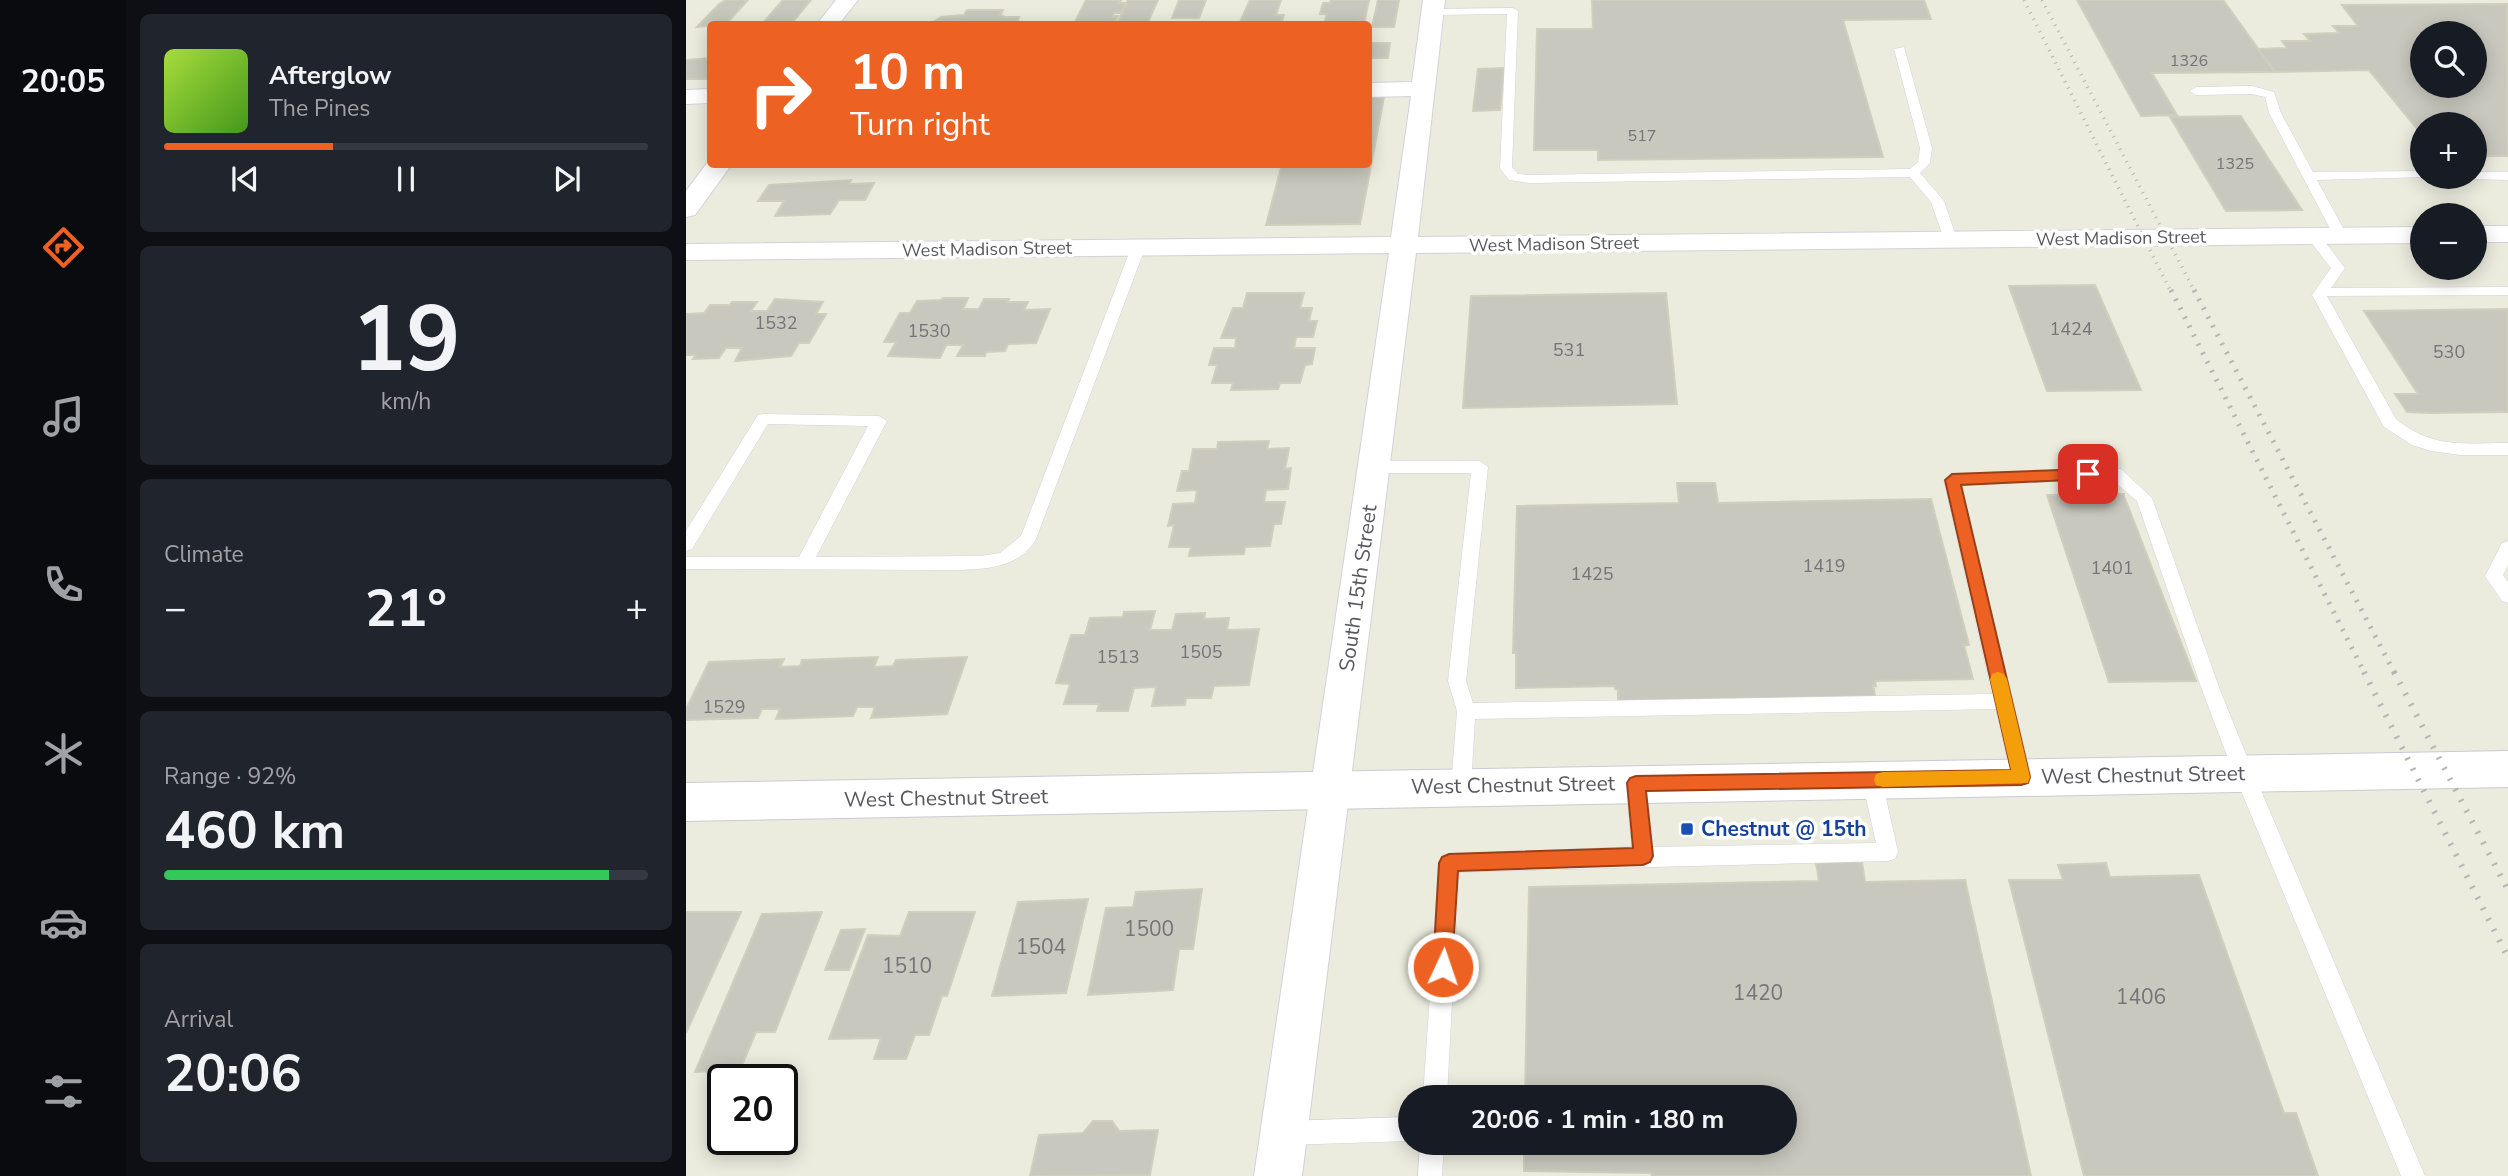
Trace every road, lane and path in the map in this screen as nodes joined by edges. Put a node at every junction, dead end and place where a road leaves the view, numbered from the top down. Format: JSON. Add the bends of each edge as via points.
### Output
{"nodes":[{"id":1,"x":847,"y":0,"type":"edge"},
{"id":2,"x":1434,"y":6,"type":"edge"},
{"id":3,"x":830,"y":21,"type":"edge"},
{"id":4,"x":1900,"y":48,"type":"dead end"},
{"id":5,"x":1423,"y":89,"type":"junction"},
{"id":6,"x":1372,"y":90,"type":"edge"},
{"id":7,"x":2196,"y":91,"type":"dead end"},
{"id":8,"x":707,"y":96,"type":"edge"},
{"id":9,"x":686,"y":97,"type":"edge"},
{"id":10,"x":717,"y":168,"type":"edge"},
{"id":11,"x":1913,"y":173,"type":"junction"},
{"id":12,"x":2410,"y":175,"type":"edge"},
{"id":13,"x":2308,"y":176,"type":"junction"},
{"id":14,"x":2487,"y":176,"type":"edge"},
{"id":15,"x":2508,"y":176,"type":"edge"},
{"id":16,"x":686,"y":209,"type":"edge"},
{"id":17,"x":2487,"y":234,"type":"edge"},
{"id":18,"x":2508,"y":234,"type":"edge"},
{"id":19,"x":2340,"y":235,"type":"junction"},
{"id":20,"x":2410,"y":235,"type":"edge"},
{"id":21,"x":2313,"y":236,"type":"junction"},
{"id":22,"x":1950,"y":239,"type":"junction"},
{"id":23,"x":1402,"y":245,"type":"junction"},
{"id":24,"x":1138,"y":248,"type":"junction"},
{"id":25,"x":686,"y":253,"type":"edge"},
{"id":26,"x":2508,"y":291,"type":"edge"},
{"id":27,"x":2322,"y":292,"type":"junction"},
{"id":28,"x":2508,"y":449,"type":"edge"},
{"id":29,"x":1375,"y":467,"type":"junction"},
{"id":30,"x":686,"y":545,"type":"edge"},
{"id":31,"x":2508,"y":547,"type":"edge"},
{"id":32,"x":686,"y":563,"type":"edge"},
{"id":33,"x":804,"y":564,"type":"junction"},
{"id":34,"x":2508,"y":596,"type":"edge"},
{"id":35,"x":2003,"y":701,"type":"junction"},
{"id":36,"x":1466,"y":711,"type":"junction"},
{"id":37,"x":2508,"y":769,"type":"edge"},
{"id":38,"x":2244,"y":774,"type":"junction"},
{"id":39,"x":2021,"y":777,"type":"junction"},
{"id":40,"x":1872,"y":780,"type":"junction"},
{"id":41,"x":1636,"y":783,"type":"junction"},
{"id":42,"x":1461,"y":786,"type":"junction"},
{"id":43,"x":1331,"y":788,"type":"junction"},
{"id":44,"x":686,"y":802,"type":"edge"},
{"id":45,"x":1643,"y":856,"type":"junction"},
{"id":46,"x":1436,"y":1085,"type":"edge"},
{"id":47,"x":1398,"y":1129,"type":"edge"},
{"id":48,"x":1284,"y":1133,"type":"junction"},
{"id":49,"x":1431,"y":1155,"type":"edge"},
{"id":50,"x":1278,"y":1176,"type":"edge"},
{"id":51,"x":1430,"y":1176,"type":"edge"},
{"id":52,"x":2413,"y":1176,"type":"edge"}],
"edges":[{"from":1,"to":3,"type":"street"},
{"from":2,"to":5,"type":"street","name":"South 15th Street"},
{"from":2,"to":11,"type":"lane","via":[[1513,12],[1506,167],[1514,177]]},
{"from":4,"to":11,"type":"lane","via":[[1926,148],[1924,163]]},
{"from":5,"to":6,"type":"street"},
{"from":5,"to":23,"type":"street","name":"South 15th Street"},
{"from":7,"to":13,"type":"lane","via":[[2252,90],[2270,95]]},
{"from":8,"to":9,"type":"street"},
{"from":10,"to":16,"type":"street"},
{"from":11,"to":22,"type":"lane","via":[[1937,201]]},
{"from":12,"to":13,"type":"lane"},
{"from":13,"to":19,"type":"lane"},
{"from":14,"to":15,"type":"lane"},
{"from":17,"to":18,"type":"street"},
{"from":19,"to":20,"type":"street","name":"West Madison Street"},
{"from":19,"to":21,"type":"street","name":"West Madison Street"},
{"from":21,"to":22,"type":"street","name":"West Madison Street"},
{"from":21,"to":27,"type":"lane","via":[[2338,268]]},
{"from":22,"to":23,"type":"street","name":"West Madison Street"},
{"from":23,"to":24,"type":"street","name":"West Madison Street"},
{"from":23,"to":29,"type":"street","name":"South 15th Street"},
{"from":24,"to":25,"type":"street","name":"West Madison Street"},
{"from":24,"to":33,"type":"lane","via":[[1028,539],[1019,551],[1001,561],[960,564]]},
{"from":26,"to":27,"type":"lane"},
{"from":27,"to":28,"type":"lane","via":[[2319,295],[2390,423],[2406,438],[2431,448]]},
{"from":29,"to":36,"type":"lane","via":[[1480,467],[1457,681]]},
{"from":29,"to":43,"type":"street","name":"South 15th Street"},
{"from":30,"to":33,"type":"lane","via":[[763,419],[879,421]]},
{"from":31,"to":34,"type":"lane","via":[[2494,576]]},
{"from":32,"to":33,"type":"lane"},
{"from":35,"to":36,"type":"lane"},
{"from":35,"to":38,"type":"lane","via":[[1952,480],[2115,473],[2144,498]]},
{"from":35,"to":39,"type":"lane"},
{"from":36,"to":42,"type":"lane"},
{"from":37,"to":38,"type":"main road","name":"West Chestnut Street"},
{"from":38,"to":39,"type":"main road","name":"West Chestnut Street"},
{"from":38,"to":52,"type":"lane"},
{"from":39,"to":40,"type":"main road","name":"West Chestnut Street"},
{"from":40,"to":41,"type":"main road","name":"West Chestnut Street"},
{"from":40,"to":45,"type":"lane","via":[[1888,852]]},
{"from":41,"to":42,"type":"main road","name":"West Chestnut Street"},
{"from":41,"to":45,"type":"lane"},
{"from":42,"to":43,"type":"main road","name":"West Chestnut Street"},
{"from":43,"to":44,"type":"main road","name":"West Chestnut Street"},
{"from":43,"to":48,"type":"street","name":"South 15th Street"},
{"from":45,"to":46,"type":"lane","via":[[1449,863]]},
{"from":47,"to":48,"type":"lane"},
{"from":48,"to":50,"type":"street","name":"South 15th Street"},
{"from":49,"to":51,"type":"lane"}]}
